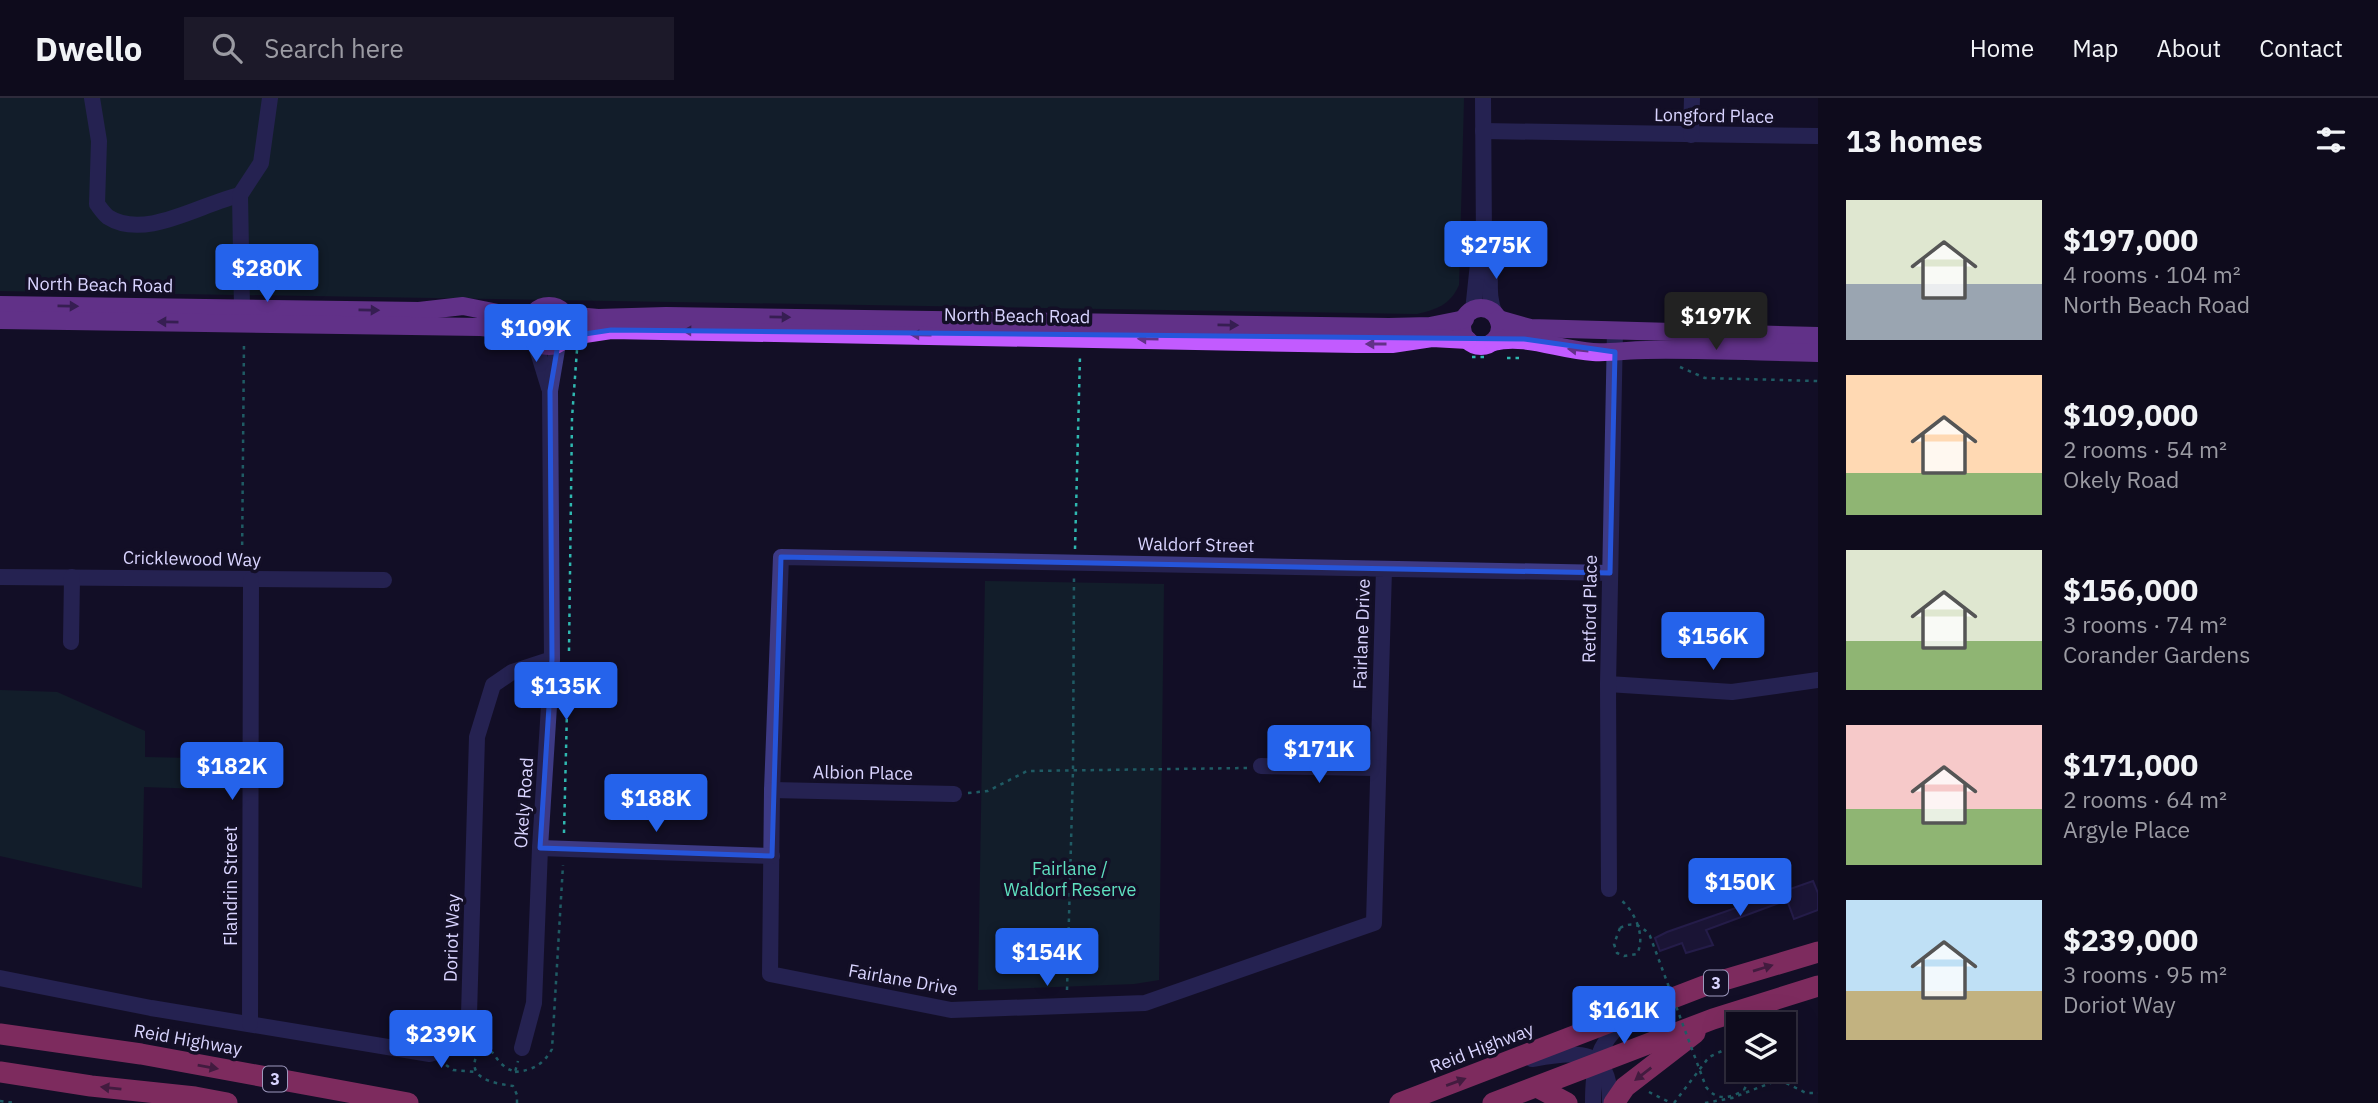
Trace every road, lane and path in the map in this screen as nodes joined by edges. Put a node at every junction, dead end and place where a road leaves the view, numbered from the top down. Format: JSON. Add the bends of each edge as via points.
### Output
{"nodes":[{"id":1,"x":92,"y":98,"type":"edge"},
{"id":2,"x":270,"y":98,"type":"edge"},
{"id":3,"x":1483,"y":98,"type":"edge"},
{"id":4,"x":1692,"y":98,"type":"edge"},
{"id":5,"x":1483,"y":131,"type":"junction"},
{"id":6,"x":1691,"y":135,"type":"junction"},
{"id":7,"x":1818,"y":136,"type":"edge"},
{"id":8,"x":240,"y":195,"type":"junction"},
{"id":9,"x":1484,"y":241,"type":"junction"},
{"id":10,"x":0,"y":305,"type":"edge"},
{"id":11,"x":242,"y":308,"type":"junction"},
{"id":12,"x":534,"y":313,"type":"junction"},
{"id":13,"x":565,"y":315,"type":"junction"},
{"id":14,"x":1469,"y":315,"type":"junction"},
{"id":15,"x":1497,"y":317,"type":"junction"},
{"id":16,"x":0,"y":320,"type":"edge"},
{"id":17,"x":1615,"y":330,"type":"junction"},
{"id":18,"x":1818,"y":335,"type":"edge"},
{"id":19,"x":532,"y":336,"type":"junction"},
{"id":20,"x":244,"y":338,"type":"dead end"},
{"id":21,"x":1468,"y":340,"type":"junction"},
{"id":22,"x":1493,"y":342,"type":"junction"},
{"id":23,"x":567,"y":343,"type":"junction"},
{"id":24,"x":1080,"y":346,"type":"dead end"},
{"id":25,"x":1615,"y":352,"type":"junction"},
{"id":26,"x":1818,"y":353,"type":"edge"},
{"id":27,"x":1670,"y":365,"type":"dead end"},
{"id":28,"x":1818,"y":381,"type":"edge"},
{"id":29,"x":550,"y":391,"type":"junction"},
{"id":30,"x":781,"y":557,"type":"joint"},
{"id":31,"x":1075,"y":562,"type":"junction"},
{"id":32,"x":1384,"y":569,"type":"junction"},
{"id":33,"x":1610,"y":573,"type":"junction"},
{"id":34,"x":0,"y":577,"type":"edge"},
{"id":35,"x":72,"y":578,"type":"junction"},
{"id":36,"x":246,"y":580,"type":"junction"},
{"id":37,"x":384,"y":580,"type":"dead end"},
{"id":38,"x":71,"y":642,"type":"dead end"},
{"id":39,"x":552,"y":659,"type":"junction"},
{"id":40,"x":1818,"y":680,"type":"edge"},
{"id":41,"x":1608,"y":684,"type":"junction"},
{"id":42,"x":1261,"y":766,"type":"joint"},
{"id":43,"x":1377,"y":768,"type":"junction"},
{"id":44,"x":1073,"y":770,"type":"junction"},
{"id":45,"x":772,"y":790,"type":"junction"},
{"id":46,"x":954,"y":794,"type":"joint"},
{"id":47,"x":540,"y":848,"type":"junction"},
{"id":48,"x":564,"y":849,"type":"junction"},
{"id":49,"x":772,"y":856,"type":"junction"},
{"id":50,"x":1609,"y":889,"type":"joint"},
{"id":51,"x":1637,"y":926,"type":"edge"},
{"id":52,"x":1637,"y":926,"type":"edge"},
{"id":53,"x":1637,"y":926,"type":"edge"},
{"id":54,"x":1637,"y":926,"type":"edge"},
{"id":55,"x":1818,"y":952,"type":"edge"},
{"id":56,"x":0,"y":978,"type":"edge"},
{"id":57,"x":1818,"y":986,"type":"edge"},
{"id":58,"x":1066,"y":1006,"type":"junction"},
{"id":59,"x":1630,"y":1016,"type":"junction"},
{"id":60,"x":1713,"y":1018,"type":"junction"},
{"id":61,"x":250,"y":1024,"type":"junction"},
{"id":62,"x":0,"y":1034,"type":"edge"},
{"id":63,"x":522,"y":1048,"type":"joint"},
{"id":64,"x":1726,"y":1052,"type":"edge"},
{"id":65,"x":430,"y":1054,"type":"junction"},
{"id":66,"x":1513,"y":1062,"type":"junction"},
{"id":67,"x":1599,"y":1070,"type":"junction"},
{"id":68,"x":0,"y":1072,"type":"edge"},
{"id":69,"x":476,"y":1072,"type":"junction"},
{"id":70,"x":515,"y":1072,"type":"junction"},
{"id":71,"x":1748,"y":1082,"type":"edge"},
{"id":72,"x":1536,"y":1087,"type":"junction"},
{"id":73,"x":1818,"y":1093,"type":"edge"},
{"id":74,"x":0,"y":1101,"type":"edge"},
{"id":75,"x":15,"y":1103,"type":"edge"},
{"id":76,"x":228,"y":1103,"type":"edge"},
{"id":77,"x":408,"y":1103,"type":"edge"},
{"id":78,"x":517,"y":1103,"type":"edge"},
{"id":79,"x":1400,"y":1103,"type":"edge"},
{"id":80,"x":1493,"y":1103,"type":"edge"},
{"id":81,"x":1567,"y":1103,"type":"edge"},
{"id":82,"x":1593,"y":1103,"type":"edge"},
{"id":83,"x":1612,"y":1103,"type":"edge"},
{"id":84,"x":1674,"y":1103,"type":"edge"},
{"id":85,"x":1705,"y":1103,"type":"edge"}],
"edges":[{"from":1,"to":8,"type":"street","via":[[99,141],[97,204],[108,217],[134,225],[148,223]]},
{"from":2,"to":8,"type":"street","via":[[261,163]]},
{"from":3,"to":5,"type":"street"},
{"from":4,"to":6,"type":"street"},
{"from":5,"to":6,"type":"street","name":"Longford Place"},
{"from":5,"to":9,"type":"street"},
{"from":6,"to":7,"type":"street","name":"Longford Place"},
{"from":8,"to":11,"type":"street"},
{"from":9,"to":14,"type":"street"},
{"from":9,"to":15,"type":"street","via":[[1490,253],[1489,295]]},
{"from":10,"to":11,"type":"main road","name":"North Beach Road","one_way":true},
{"from":11,"to":12,"type":"main road","name":"North Beach Road","one_way":true,"via":[[418,311],[463,306],[508,315]]},
{"from":12,"to":13,"type":"main road","via":[[550,306]]},
{"from":12,"to":19,"type":"main road"},
{"from":13,"to":14,"type":"main road","name":"North Beach Road","one_way":true,"via":[[1389,327],[1430,326]]},
{"from":13,"to":23,"type":"main road"},
{"from":14,"to":15,"type":"main road","via":[[1485,309]]},
{"from":14,"to":21,"type":"main road","via":[[1463,330]]},
{"from":15,"to":17,"type":"main road","via":[[1530,328]]},
{"from":15,"to":22,"type":"main road","via":[[1500,332]]},
{"from":19,"to":16,"type":"main road","name":"North Beach Road","one_way":true,"via":[[481,327]]},
{"from":17,"to":18,"type":"main road"},
{"from":17,"to":25,"type":"street","name":"Retford Place"},
{"from":19,"to":23,"type":"main road","via":[[545,345]]},
{"from":19,"to":29,"type":"street","name":"Okely Road"},
{"from":20,"to":36,"type":"path"},
{"from":21,"to":22,"type":"main road","via":[[1477,346]]},
{"from":21,"to":23,"type":"main road","name":"North Beach Road","one_way":true,"via":[[1356,344],[611,330]]},
{"from":25,"to":22,"type":"main road","one_way":true,"via":[[1559,348],[1524,339]]},
{"from":23,"to":29,"type":"street","name":"Okely Road"},
{"from":23,"to":48,"type":"path","via":[[572,566]]},
{"from":24,"to":31,"type":"path"},
{"from":25,"to":26,"type":"main road"},
{"from":25,"to":33,"type":"street","name":"Retford Place"},
{"from":27,"to":28,"type":"path","via":[[1706,378]]},
{"from":29,"to":39,"type":"street","name":"Okely Road"},
{"from":30,"to":31,"type":"street","name":"Waldorf Street"},
{"from":30,"to":45,"type":"street","name":"Fairlane Drive"},
{"from":31,"to":32,"type":"street","name":"Waldorf Street"},
{"from":31,"to":44,"type":"path"},
{"from":32,"to":33,"type":"street","name":"Waldorf Street"},
{"from":32,"to":43,"type":"street","name":"Fairlane Drive"},
{"from":33,"to":41,"type":"street","name":"Retford Place"},
{"from":34,"to":35,"type":"street","name":"Cricklewood Way"},
{"from":35,"to":36,"type":"street","name":"Cricklewood Way"},
{"from":35,"to":38,"type":"street"},
{"from":36,"to":37,"type":"street","name":"Cricklewood Way"},
{"from":36,"to":61,"type":"street","name":"Flandrin Street"},
{"from":39,"to":47,"type":"street","name":"Okely Road"},
{"from":39,"to":65,"type":"street","name":"Doriot Way","via":[[512,672],[493,685],[477,737],[469,1015],[457,1045]]},
{"from":40,"to":41,"type":"street","via":[[1732,692]]},
{"from":41,"to":50,"type":"street","name":"Retford Place"},
{"from":42,"to":43,"type":"street"},
{"from":42,"to":44,"type":"path"},
{"from":43,"to":58,"type":"street","name":"Fairlane Drive","via":[[1374,923],[1145,1003]]},
{"from":44,"to":46,"type":"path","via":[[1027,771],[988,791]]},
{"from":44,"to":58,"type":"path"},
{"from":45,"to":46,"type":"street","name":"Albion Place"},
{"from":45,"to":49,"type":"street","name":"Fairlane Drive"},
{"from":47,"to":48,"type":"street"},
{"from":47,"to":63,"type":"street","name":"Okely Road","via":[[534,1003]]},
{"from":48,"to":49,"type":"street"},
{"from":48,"to":70,"type":"path","via":[[552,1049],[540,1065]]},
{"from":49,"to":58,"type":"street","name":"Fairlane Drive","via":[[770,974],[951,1010]]},
{"from":50,"to":51,"type":"path","bridge":true,"via":[[1628,906]]},
{"from":52,"to":53,"type":"path","bridge":true,"via":[[1641,946],[1637,954],[1617,953],[1614,944],[1620,928]]},
{"from":54,"to":71,"type":"path","bridge":true,"via":[[1650,936],[1706,1087],[1711,1094],[1732,1097]]},
{"from":59,"to":55,"type":"highway","name":"Reid Highway","number":"3","one_way":true,"via":[[1704,986]]},
{"from":56,"to":61,"type":"street"},
{"from":57,"to":60,"type":"highway","number":"3"},
{"from":59,"to":66,"type":"highway","name":"Reid Highway","number":"3"},
{"from":59,"to":67,"type":"street","via":[[1603,1042]]},
{"from":60,"to":67,"type":"highway","number":"3"},
{"from":60,"to":83,"type":"highway","one_way":true,"via":[[1625,1087]]},
{"from":61,"to":65,"type":"street"},
{"from":62,"to":77,"type":"highway","name":"Reid Highway","number":"3","one_way":true,"via":[[141,1054]]},
{"from":63,"to":70,"type":"path"},
{"from":64,"to":84,"type":"path","via":[[1709,1057]]},
{"from":65,"to":69,"type":"path","via":[[453,1070]]},
{"from":66,"to":67,"type":"street","via":[[1584,1055]]},
{"from":79,"to":66,"type":"highway","name":"Reid Highway","number":"3","one_way":true},
{"from":67,"to":72,"type":"highway","number":"3"},
{"from":67,"to":82,"type":"street"},
{"from":67,"to":83,"type":"street"},
{"from":76,"to":68,"type":"highway","one_way":true},
{"from":69,"to":70,"type":"path","via":[[474,1058],[480,1049],[488,1048]]},
{"from":69,"to":78,"type":"path","via":[[488,1082],[513,1086]]},
{"from":72,"to":80,"type":"highway","number":"3"},
{"from":72,"to":81,"type":"highway"},
{"from":73,"to":85,"type":"path","via":[[1773,1082]]},
{"from":74,"to":75,"type":"path"}]}
